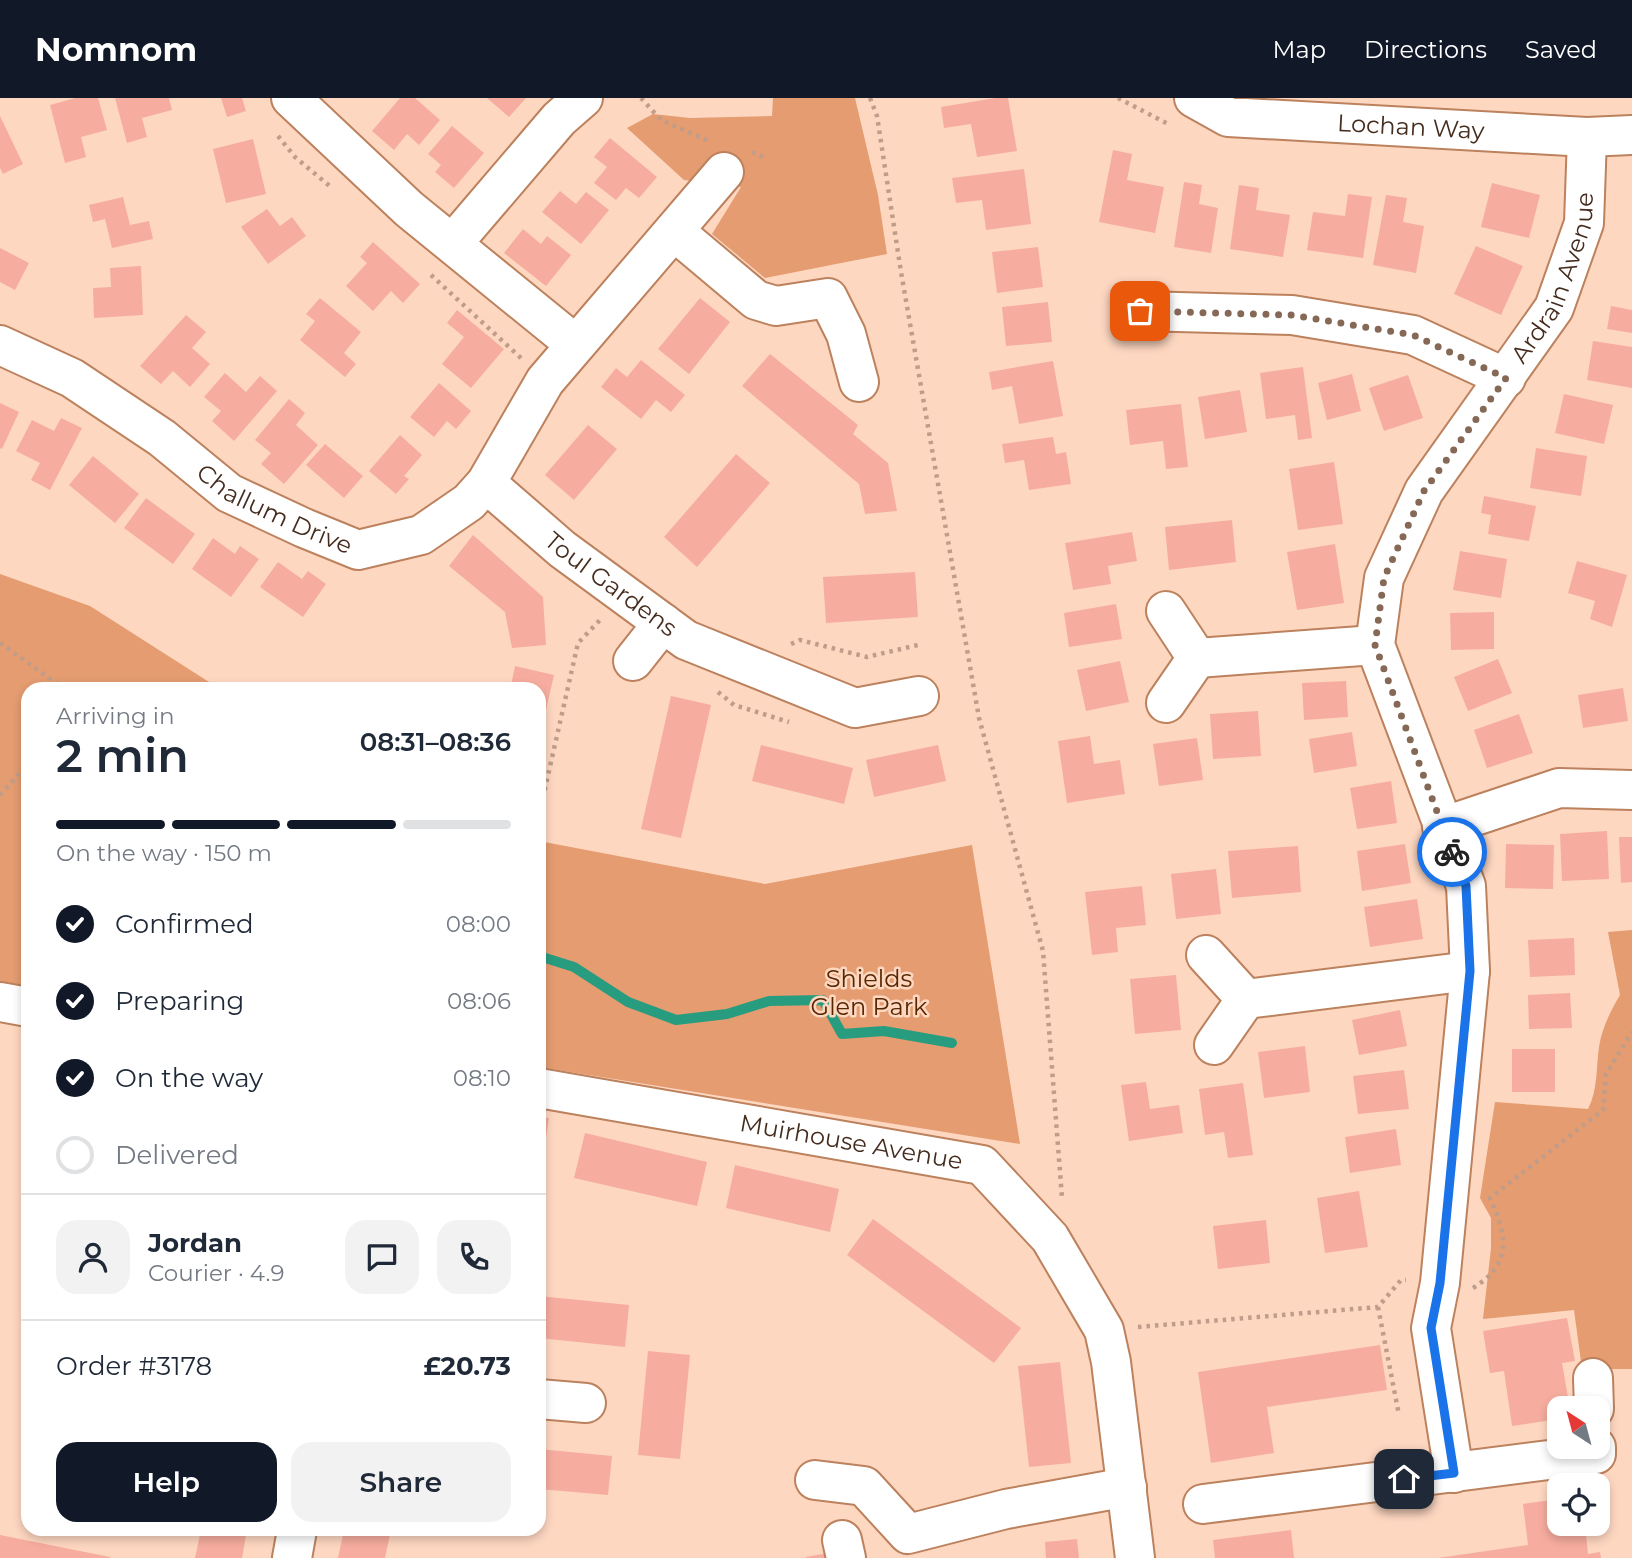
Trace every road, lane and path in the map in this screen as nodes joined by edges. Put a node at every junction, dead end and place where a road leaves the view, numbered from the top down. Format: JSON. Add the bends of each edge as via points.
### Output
{"nodes":[{"id":1,"x":291,"y":98,"type":"edge"},
{"id":2,"x":583,"y":98,"type":"edge"},
{"id":3,"x":640,"y":98,"type":"edge"},
{"id":4,"x":870,"y":98,"type":"edge"},
{"id":5,"x":1194,"y":98,"type":"edge"},
{"id":6,"x":1632,"y":135,"type":"edge"},
{"id":7,"x":1587,"y":137,"type":"junction"},
{"id":8,"x":724,"y":172,"type":"joint"},
{"id":9,"x":674,"y":231,"type":"junction"},
{"id":10,"x":453,"y":243,"type":"junction"},
{"id":11,"x":1140,"y":311,"type":"dead end"},
{"id":12,"x":575,"y":344,"type":"junction"},
{"id":13,"x":0,"y":345,"type":"edge"},
{"id":14,"x":1506,"y":378,"type":"junction"},
{"id":15,"x":859,"y":382,"type":"dead end"},
{"id":16,"x":486,"y":483,"type":"junction"},
{"id":17,"x":592,"y":609,"type":"dead end"},
{"id":18,"x":1166,"y":611,"type":"dead end"},
{"id":19,"x":663,"y":623,"type":"junction"},
{"id":20,"x":0,"y":643,"type":"edge"},
{"id":21,"x":922,"y":644,"type":"dead end"},
{"id":22,"x":1375,"y":645,"type":"junction"},
{"id":23,"x":1197,"y":658,"type":"junction"},
{"id":24,"x":633,"y":661,"type":"dead end"},
{"id":25,"x":751,"y":664,"type":"junction"},
{"id":26,"x":54,"y":682,"type":"edge"},
{"id":27,"x":919,"y":696,"type":"dead end"},
{"id":28,"x":1166,"y":703,"type":"dead end"},
{"id":29,"x":21,"y":772,"type":"edge"},
{"id":30,"x":546,"y":784,"type":"edge"},
{"id":31,"x":1632,"y":790,"type":"edge"},
{"id":32,"x":0,"y":795,"type":"edge"},
{"id":33,"x":1442,"y":827,"type":"junction"},
{"id":34,"x":1206,"y":955,"type":"dead end"},
{"id":35,"x":1470,"y":971,"type":"junction"},
{"id":36,"x":1245,"y":999,"type":"junction"},
{"id":37,"x":0,"y":1002,"type":"edge"},
{"id":38,"x":21,"y":1006,"type":"edge"},
{"id":39,"x":1214,"y":1045,"type":"dead end"},
{"id":40,"x":546,"y":1089,"type":"edge"},
{"id":41,"x":1064,"y":1204,"type":"dead end"},
{"id":42,"x":1378,"y":1307,"type":"dead end"},
{"id":43,"x":546,"y":1400,"type":"edge"},
{"id":44,"x":586,"y":1403,"type":"dead end"},
{"id":45,"x":1399,"y":1415,"type":"dead end"},
{"id":46,"x":1551,"y":1460,"type":"edge"},
{"id":47,"x":1454,"y":1473,"type":"junction"},
{"id":48,"x":815,"y":1480,"type":"dead end"},
{"id":49,"x":1127,"y":1487,"type":"junction"},
{"id":50,"x":1203,"y":1504,"type":"dead end"},
{"id":51,"x":297,"y":1536,"type":"edge"},
{"id":52,"x":292,"y":1558,"type":"edge"},
{"id":53,"x":1135,"y":1558,"type":"edge"}],
"edges":[{"from":1,"to":10,"type":"street"},
{"from":2,"to":10,"type":"street","via":[[559,119]]},
{"from":3,"to":8,"type":"path","via":[[661,120],[733,149]]},
{"from":4,"to":41,"type":"path","via":[[877,116],[979,718],[1043,951]]},
{"from":5,"to":7,"type":"street","name":"Lochan Way","via":[[1228,117]]},
{"from":6,"to":7,"type":"street","name":"Lochan Way"},
{"from":7,"to":14,"type":"street","name":"Ardrain Avenue","via":[[1584,223],[1554,308]]},
{"from":8,"to":9,"type":"street","name":"Challum Drive"},
{"from":9,"to":12,"type":"street","name":"Challum Drive"},
{"from":9,"to":15,"type":"street","via":[[756,300],[776,306],[828,298],[846,334]]},
{"from":10,"to":12,"type":"street"},
{"from":11,"to":14,"type":"street","via":[[1292,315],[1413,335]]},
{"from":12,"to":16,"type":"street","name":"Challum Drive","via":[[545,381]]},
{"from":13,"to":16,"type":"street","name":"Challum Drive","via":[[72,378],[162,438],[229,493],[358,550],[421,536],[469,502]]},
{"from":14,"to":22,"type":"street","name":"Ardrain Avenue","via":[[1424,491],[1384,578]]},
{"from":16,"to":19,"type":"street","name":"Toul Gardens","via":[[562,549]]},
{"from":17,"to":30,"type":"path","via":[[603,617],[578,643]]},
{"from":18,"to":23,"type":"street"},
{"from":19,"to":24,"type":"street"},
{"from":19,"to":25,"type":"street","name":"Toul Gardens","via":[[686,640]]},
{"from":20,"to":26,"type":"path"},
{"from":21,"to":25,"type":"path","via":[[867,657],[800,640]]},
{"from":22,"to":23,"type":"street"},
{"from":22,"to":33,"type":"street","name":"Ardrain Avenue"},
{"from":23,"to":28,"type":"street"},
{"from":25,"to":27,"type":"street","name":"Toul Gardens","via":[[855,708]]},
{"from":29,"to":32,"type":"path"},
{"from":31,"to":33,"type":"street","via":[[1559,788]]},
{"from":33,"to":35,"type":"street","name":"Ardrain Avenue","via":[[1466,886]]},
{"from":34,"to":36,"type":"street"},
{"from":35,"to":36,"type":"street"},
{"from":35,"to":47,"type":"street","name":"Ardrain Avenue","via":[[1440,1283],[1431,1328]]},
{"from":36,"to":39,"type":"street"},
{"from":37,"to":38,"type":"street"},
{"from":40,"to":49,"type":"street","name":"Muirhouse Avenue","via":[[982,1165],[1051,1238],[1104,1330]]},
{"from":42,"to":45,"type":"path"},
{"from":43,"to":44,"type":"street"},
{"from":46,"to":47,"type":"street"},
{"from":47,"to":50,"type":"street"},
{"from":48,"to":49,"type":"street","via":[[864,1486],[908,1534],[1006,1509]]},
{"from":49,"to":53,"type":"street","name":"Muirhouse Avenue"},
{"from":51,"to":52,"type":"street"}]}
